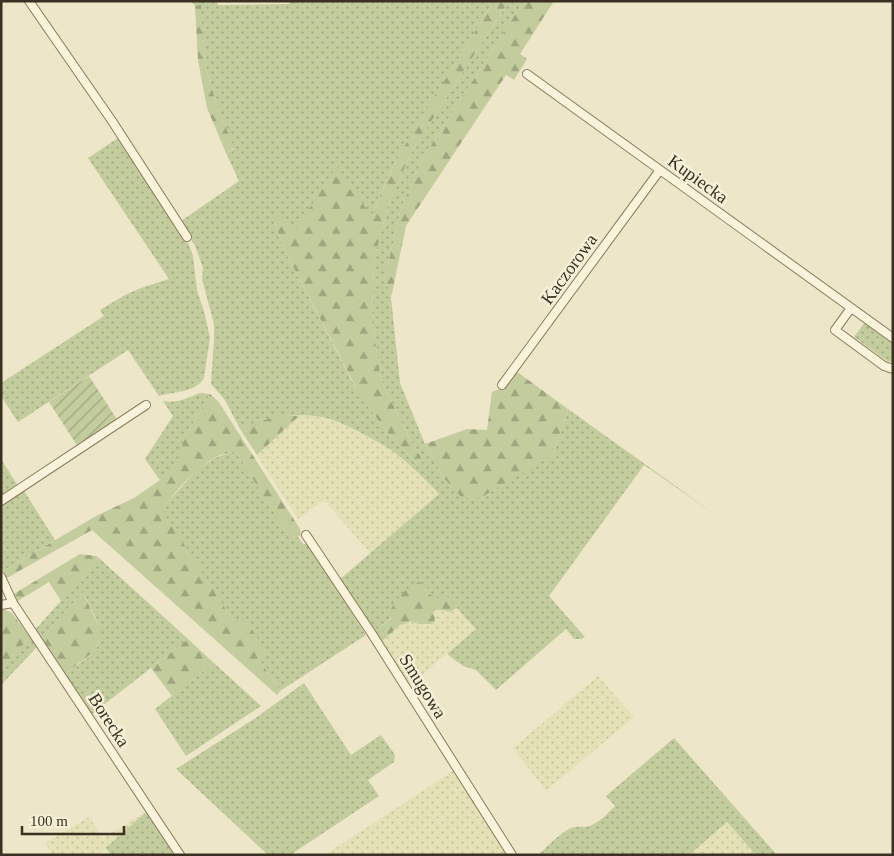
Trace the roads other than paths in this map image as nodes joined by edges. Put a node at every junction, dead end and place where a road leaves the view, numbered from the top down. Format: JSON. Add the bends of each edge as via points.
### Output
{"nodes":[{"id":1,"x":28,"y":1,"type":"edge"},
{"id":2,"x":527,"y":74,"type":"dead end"},
{"id":3,"x":660,"y":170,"type":"junction"},
{"id":4,"x":187,"y":236,"type":"dead end"},
{"id":5,"x":851,"y":308,"type":"junction"},
{"id":6,"x":893,"y":338,"type":"edge"},
{"id":7,"x":893,"y":369,"type":"edge"},
{"id":8,"x":502,"y":385,"type":"dead end"},
{"id":9,"x":146,"y":405,"type":"dead end"},
{"id":10,"x":1,"y":501,"type":"edge"},
{"id":11,"x":306,"y":535,"type":"dead end"},
{"id":12,"x":1,"y":577,"type":"edge"},
{"id":13,"x":12,"y":602,"type":"junction"},
{"id":14,"x":1,"y":605,"type":"edge"},
{"id":15,"x":180,"y":855,"type":"edge"},
{"id":16,"x":512,"y":855,"type":"edge"}],
"edges":[{"from":1,"to":4,"type":"street"},
{"from":2,"to":3,"type":"street","name":"Kupiecka"},
{"from":3,"to":5,"type":"street","name":"Kupiecka"},
{"from":3,"to":8,"type":"street","name":"Kaczorowa"},
{"from":5,"to":6,"type":"street","name":"Kupiecka"},
{"from":5,"to":7,"type":"street","via":[[835,330],[884,366]]},
{"from":9,"to":10,"type":"street"},
{"from":11,"to":16,"type":"street","name":"Smugowa"},
{"from":12,"to":13,"type":"street","name":"Borecka"},
{"from":13,"to":14,"type":"street"},
{"from":13,"to":15,"type":"street","name":"Borecka"}]}
